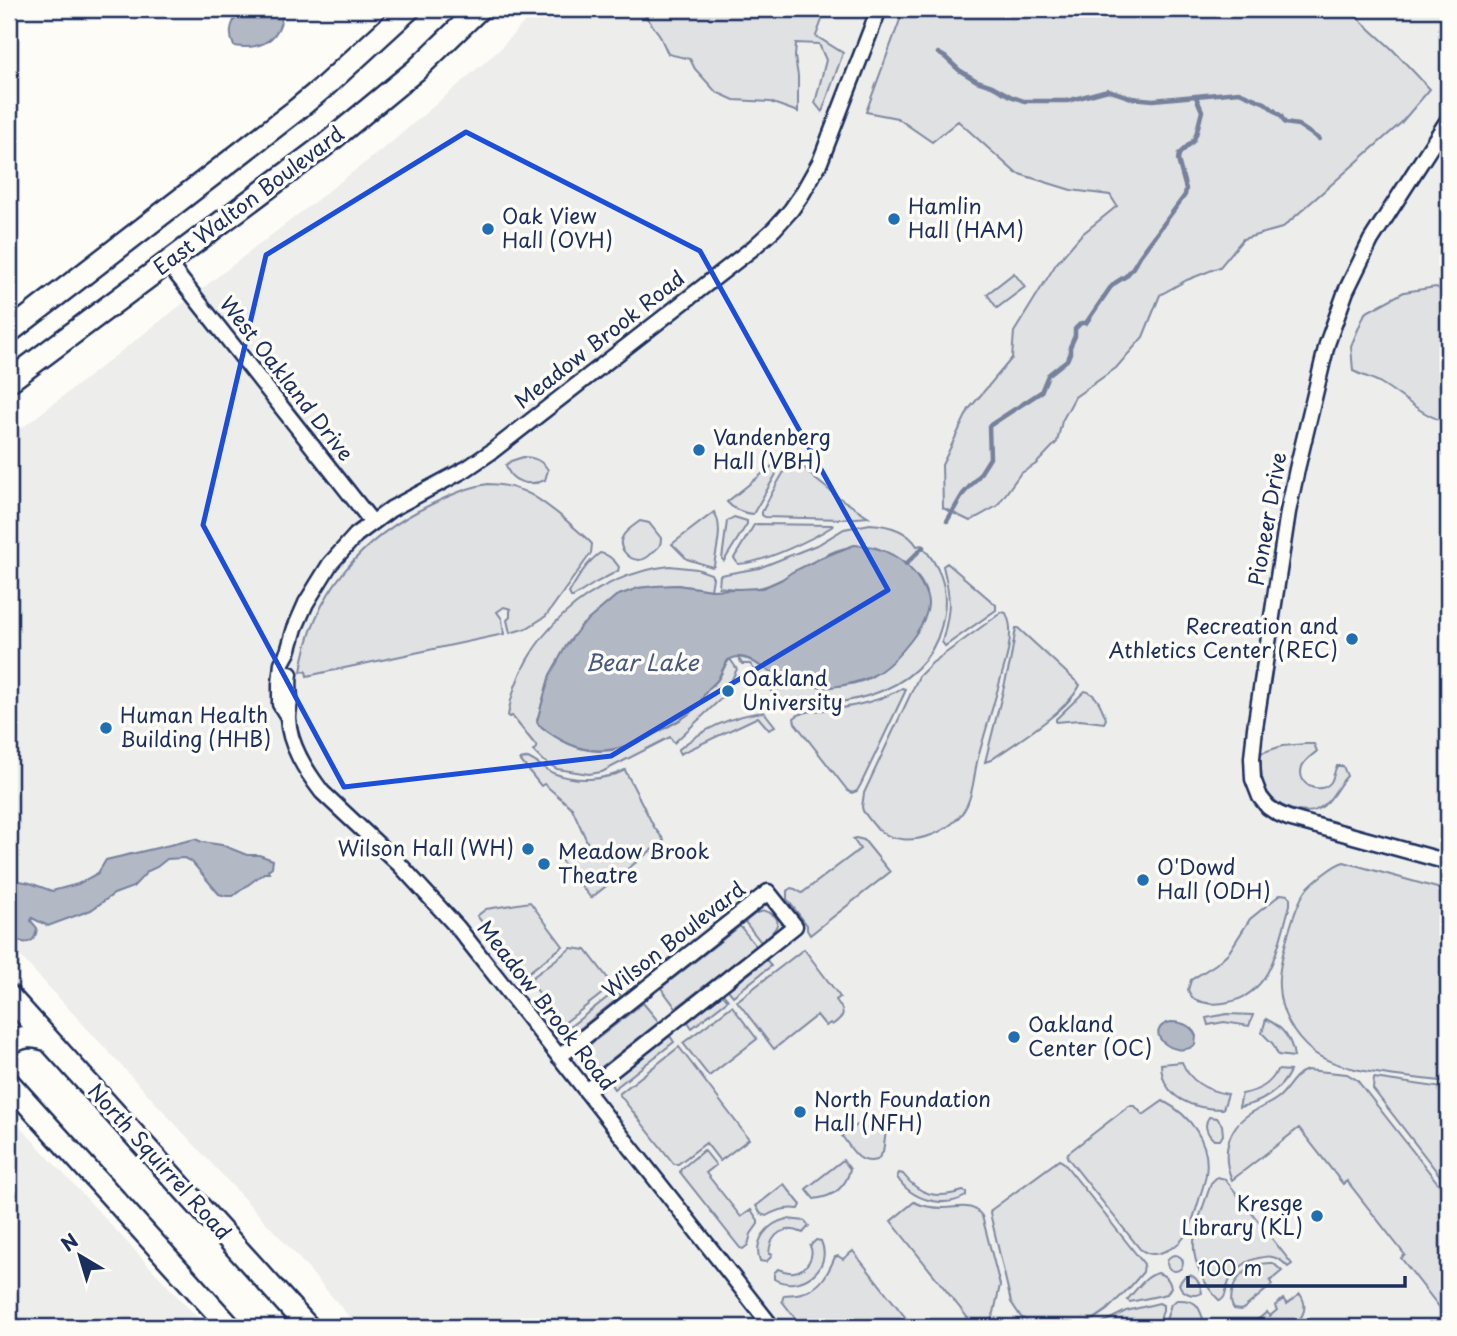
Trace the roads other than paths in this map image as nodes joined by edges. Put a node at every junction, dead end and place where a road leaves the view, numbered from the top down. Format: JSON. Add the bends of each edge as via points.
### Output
{"nodes":[{"id":1,"x":409,"y":9,"type":"edge"},
{"id":2,"x":479,"y":9,"type":"edge"},
{"id":3,"x":879,"y":9,"type":"edge"},
{"id":4,"x":1448,"y":120,"type":"edge"},
{"id":5,"x":167,"y":262,"type":"junction"},
{"id":6,"x":9,"y":332,"type":"edge"},
{"id":7,"x":9,"y":381,"type":"edge"},
{"id":8,"x":372,"y":522,"type":"junction"},
{"id":9,"x":1448,"y":862,"type":"edge"},
{"id":10,"x":9,"y":996,"type":"edge"},
{"id":11,"x":48,"y":1040,"type":"junction"},
{"id":12,"x":9,"y":1044,"type":"edge"},
{"id":13,"x":559,"y":1057,"type":"junction"},
{"id":14,"x":9,"y":1083,"type":"edge"},
{"id":15,"x":586,"y":1091,"type":"junction"},
{"id":16,"x":230,"y":1327,"type":"edge"},
{"id":17,"x":308,"y":1327,"type":"edge"},
{"id":18,"x":772,"y":1327,"type":"edge"}],
"edges":[{"from":1,"to":6,"type":"main road","name":"East Walton Boulevard","via":[[295,111]]},
{"from":2,"to":5,"type":"main road","name":"East Walton Boulevard","via":[[356,120]]},
{"from":3,"to":8,"type":"street","name":"Meadow Brook Road","via":[[820,162],[774,229],[491,452]]},
{"from":4,"to":9,"type":"street","name":"Pioneer Drive","via":[[1371,240],[1327,344],[1287,512],[1252,769],[1260,797],[1277,813]]},
{"from":5,"to":7,"type":"main road","name":"East Walton Boulevard"},
{"from":5,"to":8,"type":"street","name":"West Oakland Drive"},
{"from":8,"to":13,"type":"street","name":"Meadow Brook Road","via":[[321,576],[300,615],[288,652],[288,718],[293,741],[322,792],[442,910]]},
{"from":10,"to":11,"type":"main road","name":"North Squirrel Road"},
{"from":11,"to":12,"type":"main road","via":[[26,1036]]},
{"from":11,"to":17,"type":"main road","name":"North Squirrel Road"},
{"from":13,"to":15,"type":"street","name":"Meadow Brook Road"},
{"from":13,"to":15,"type":"street","name":"Wilson Boulevard","via":[[768,892],[796,926]]},
{"from":14,"to":16,"type":"main road"},
{"from":15,"to":18,"type":"street","name":"Meadow Brook Road"}]}
